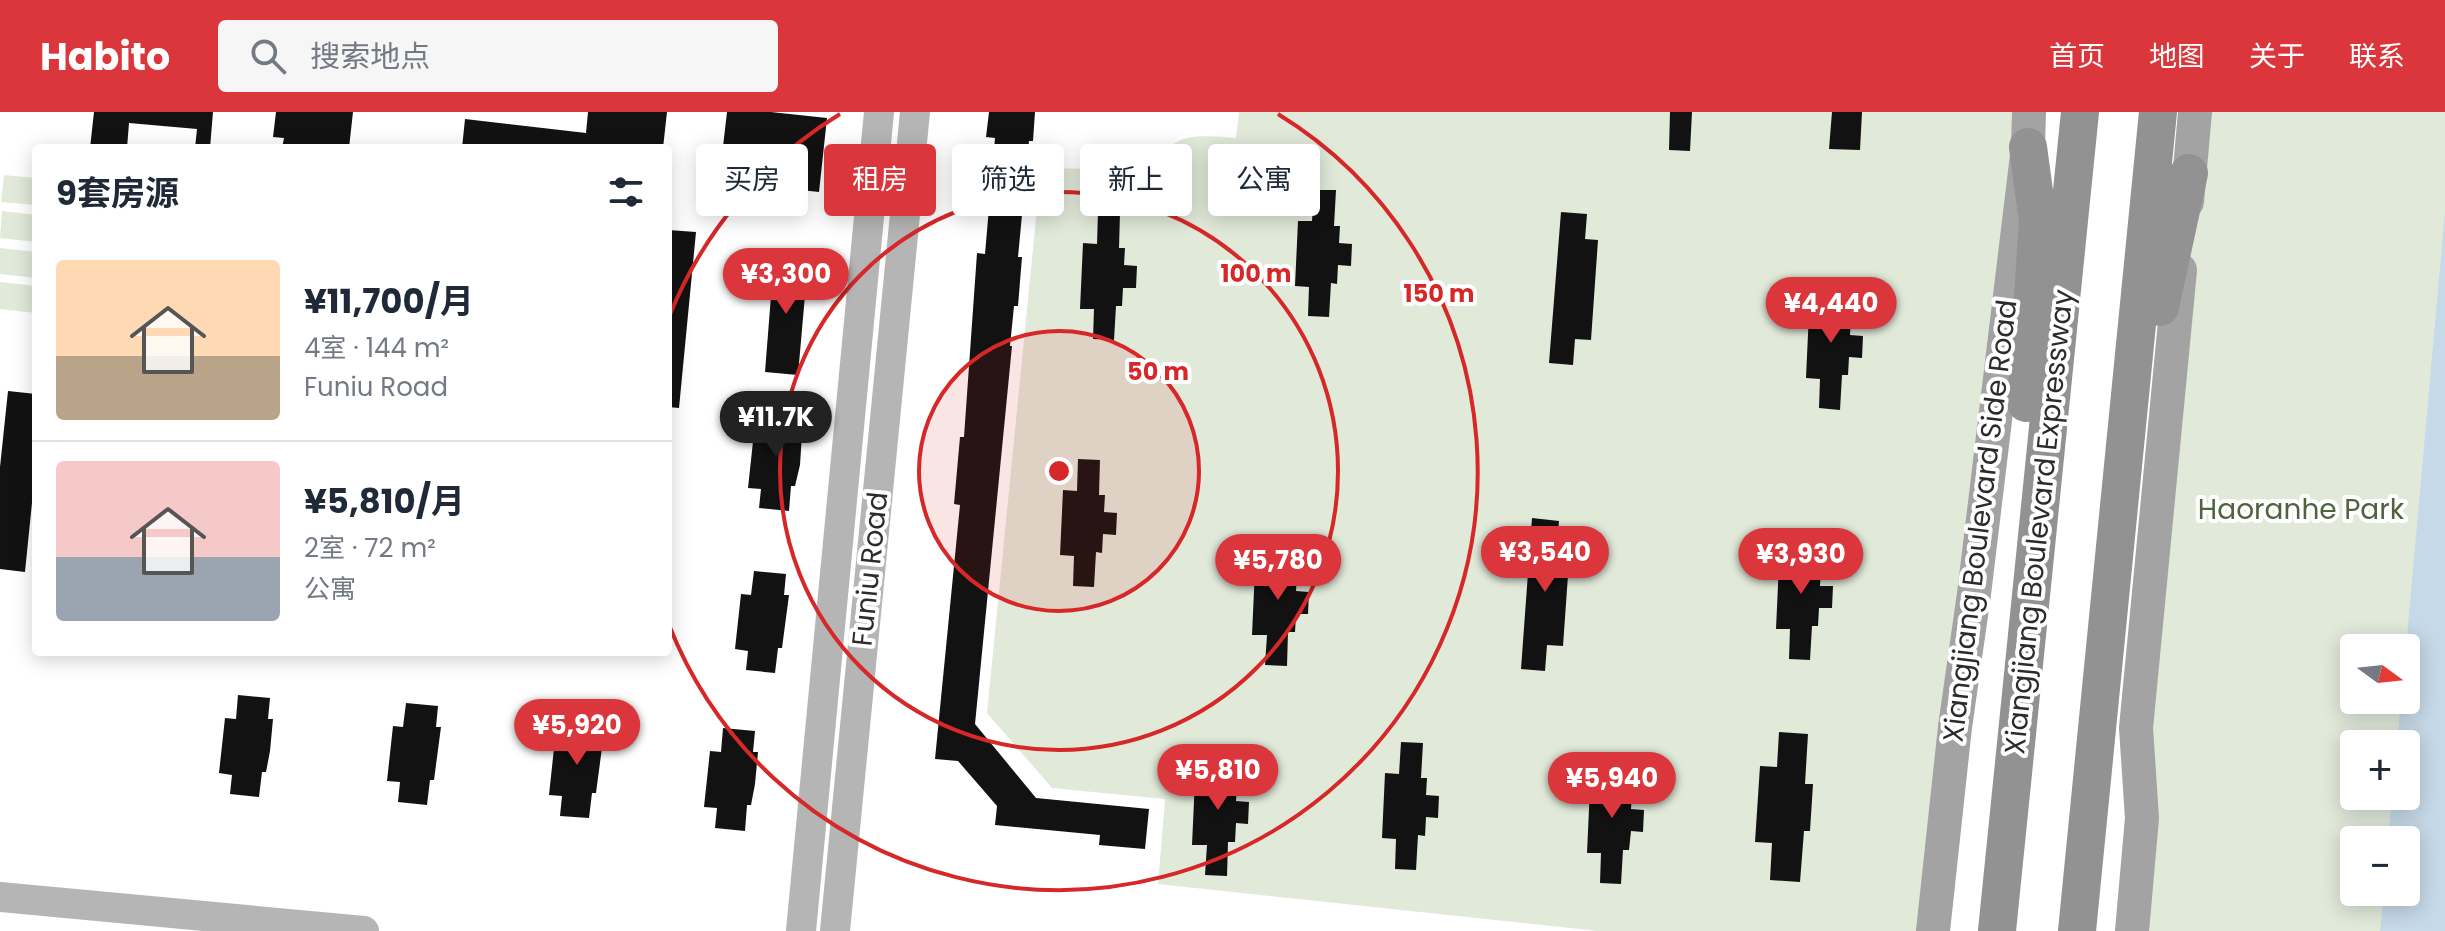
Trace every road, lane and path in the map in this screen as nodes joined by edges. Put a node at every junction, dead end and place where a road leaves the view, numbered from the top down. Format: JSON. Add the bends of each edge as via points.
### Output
{"nodes":[{"id":1,"x":879,"y":112,"type":"edge"},
{"id":2,"x":915,"y":112,"type":"edge"},
{"id":3,"x":2080,"y":112,"type":"edge"},
{"id":4,"x":2158,"y":112,"type":"edge"},
{"id":5,"x":2195,"y":112,"type":"edge"},
{"id":6,"x":2028,"y":130,"type":"edge"},
{"id":7,"x":2189,"y":173,"type":"junction"},
{"id":8,"x":2112,"y":597,"type":"junction"},
{"id":9,"x":2030,"y":623,"type":"junction"},
{"id":10,"x":1939,"y":869,"type":"junction"},
{"id":11,"x":0,"y":897,"type":"edge"},
{"id":12,"x":2130,"y":922,"type":"edge"},
{"id":13,"x":364,"y":931,"type":"edge"},
{"id":14,"x":801,"y":931,"type":"edge"},
{"id":15,"x":835,"y":931,"type":"edge"},
{"id":16,"x":1933,"y":931,"type":"edge"},
{"id":17,"x":1958,"y":931,"type":"edge"},
{"id":18,"x":1997,"y":931,"type":"edge"},
{"id":19,"x":2077,"y":931,"type":"edge"}],
"edges":[{"from":1,"to":14,"type":"street"},
{"from":2,"to":15,"type":"street","name":"Funiu Road"},
{"from":3,"to":9,"type":"highway","name":"Xiangjiang Boulevard Expressway"},
{"from":4,"to":8,"type":"highway"},
{"from":5,"to":7,"type":"main road"},
{"from":6,"to":9,"type":"highway","via":[[2038,221],[2015,559]]},
{"from":6,"to":10,"type":"main road","name":"Xiangjiang Boulevard Side Road"},
{"from":7,"to":8,"type":"highway","via":[[2159,313],[2140,487]]},
{"from":7,"to":12,"type":"main road","via":[[2136,728],[2142,818]]},
{"from":8,"to":19,"type":"highway"},
{"from":9,"to":18,"type":"highway","name":"Xiangjiang Boulevard Expressway"},
{"from":10,"to":16,"type":"main road","name":"Xiangjiang Boulevard Side Road"},
{"from":10,"to":17,"type":"main road"},
{"from":11,"to":13,"type":"street"}]}
